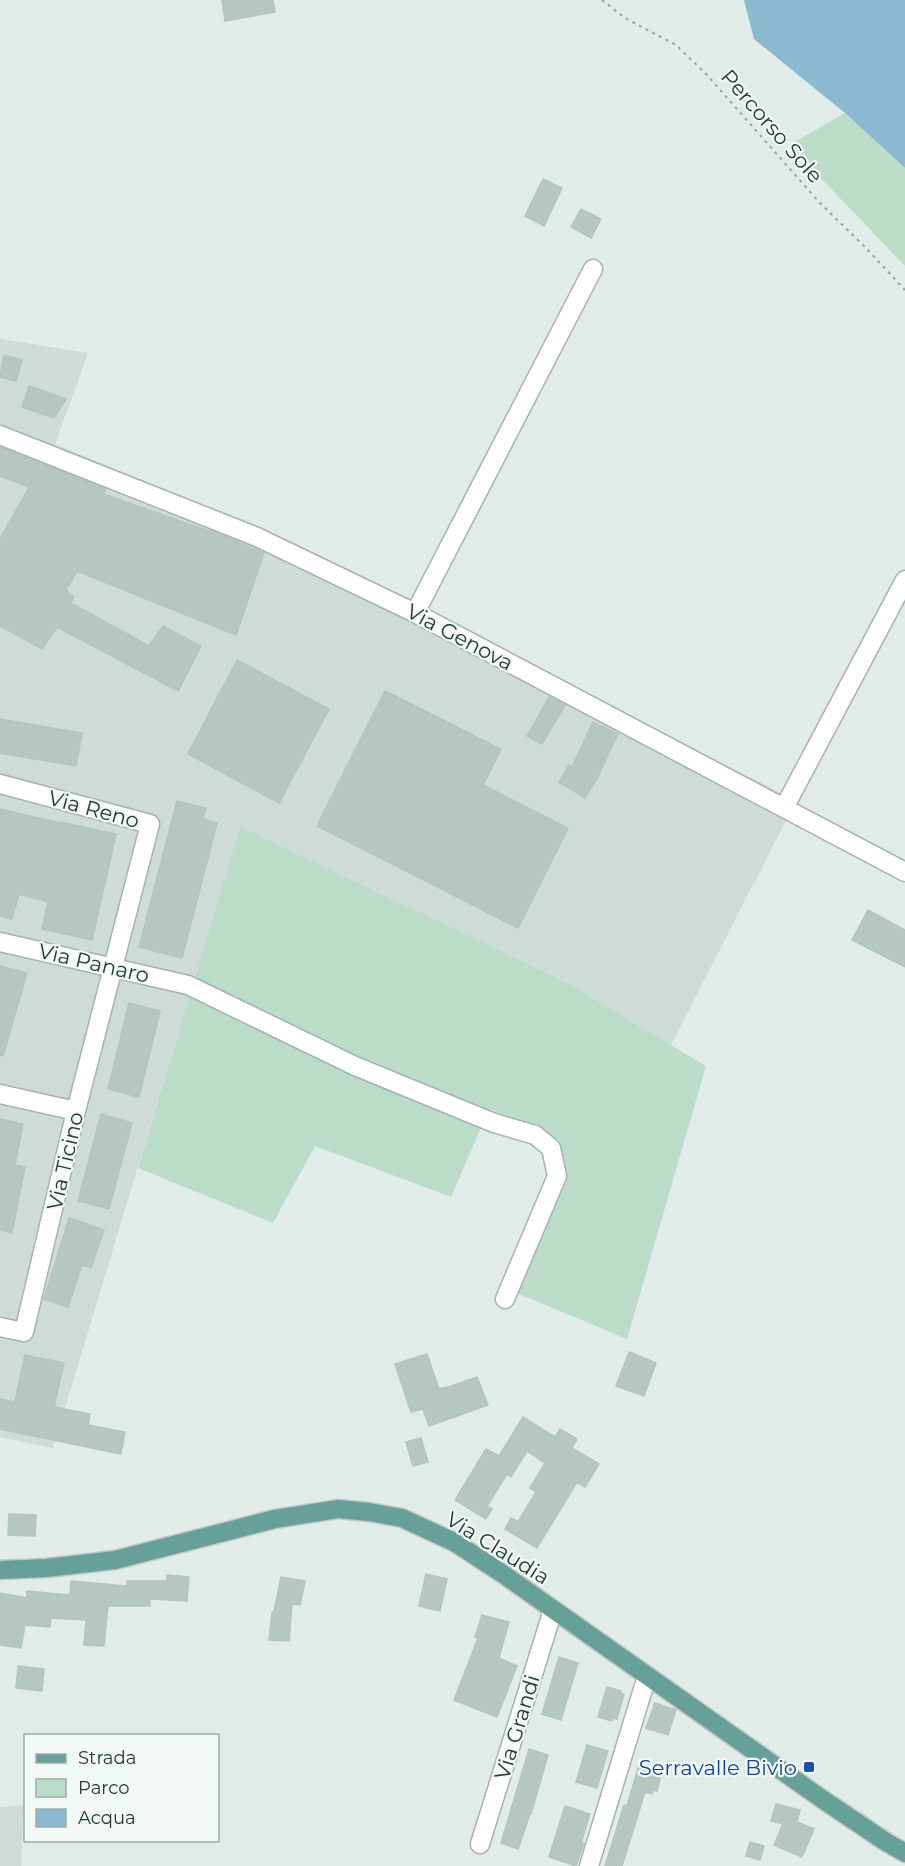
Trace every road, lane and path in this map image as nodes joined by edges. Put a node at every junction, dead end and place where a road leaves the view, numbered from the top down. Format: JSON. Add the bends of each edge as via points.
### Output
{"nodes":[{"id":1,"x":602,"y":0,"type":"edge"},
{"id":2,"x":593,"y":269,"type":"dead end"},
{"id":3,"x":905,"y":290,"type":"edge"},
{"id":4,"x":0,"y":435,"type":"edge"},
{"id":5,"x":905,"y":580,"type":"edge"},
{"id":6,"x":416,"y":613,"type":"junction"},
{"id":7,"x":0,"y":784,"type":"edge"},
{"id":8,"x":784,"y":808,"type":"junction"},
{"id":9,"x":905,"y":872,"type":"edge"},
{"id":10,"x":0,"y":942,"type":"edge"},
{"id":11,"x":114,"y":967,"type":"junction"},
{"id":12,"x":0,"y":1095,"type":"edge"},
{"id":13,"x":76,"y":1111,"type":"junction"},
{"id":14,"x":505,"y":1299,"type":"dead end"},
{"id":15,"x":0,"y":1328,"type":"edge"},
{"id":16,"x":0,"y":1570,"type":"edge"},
{"id":17,"x":553,"y":1610,"type":"junction"},
{"id":18,"x":647,"y":1676,"type":"junction"},
{"id":19,"x":480,"y":1844,"type":"dead end"},
{"id":20,"x":905,"y":1853,"type":"edge"},
{"id":21,"x":588,"y":1866,"type":"edge"}],
"edges":[{"from":1,"to":3,"type":"path","name":"Percorso Sole","via":[[625,18],[676,45]]},
{"from":2,"to":6,"type":"street"},
{"from":4,"to":6,"type":"street","name":"Via Genova","via":[[257,537]]},
{"from":5,"to":8,"type":"street"},
{"from":6,"to":8,"type":"street","name":"Via Genova"},
{"from":7,"to":11,"type":"street","name":"Via Reno","via":[[150,824]]},
{"from":8,"to":9,"type":"street","name":"Via Genova"},
{"from":10,"to":11,"type":"street","name":"Via Panaro"},
{"from":11,"to":13,"type":"street","name":"Via Ticino"},
{"from":11,"to":14,"type":"street","name":"Via Panaro","via":[[188,985],[356,1066],[535,1136],[550,1148],[557,1176]]},
{"from":12,"to":13,"type":"street"},
{"from":13,"to":15,"type":"street","name":"Via Ticino","via":[[24,1332]]},
{"from":16,"to":17,"type":"main road","name":"Via Claudia","via":[[115,1560],[275,1519],[338,1509],[402,1518],[454,1542]]},
{"from":17,"to":18,"type":"main road","name":"Via Claudia"},
{"from":17,"to":19,"type":"street","name":"Via Grandi"},
{"from":18,"to":20,"type":"main road","name":"Via Claudia"},
{"from":18,"to":21,"type":"street"}]}
